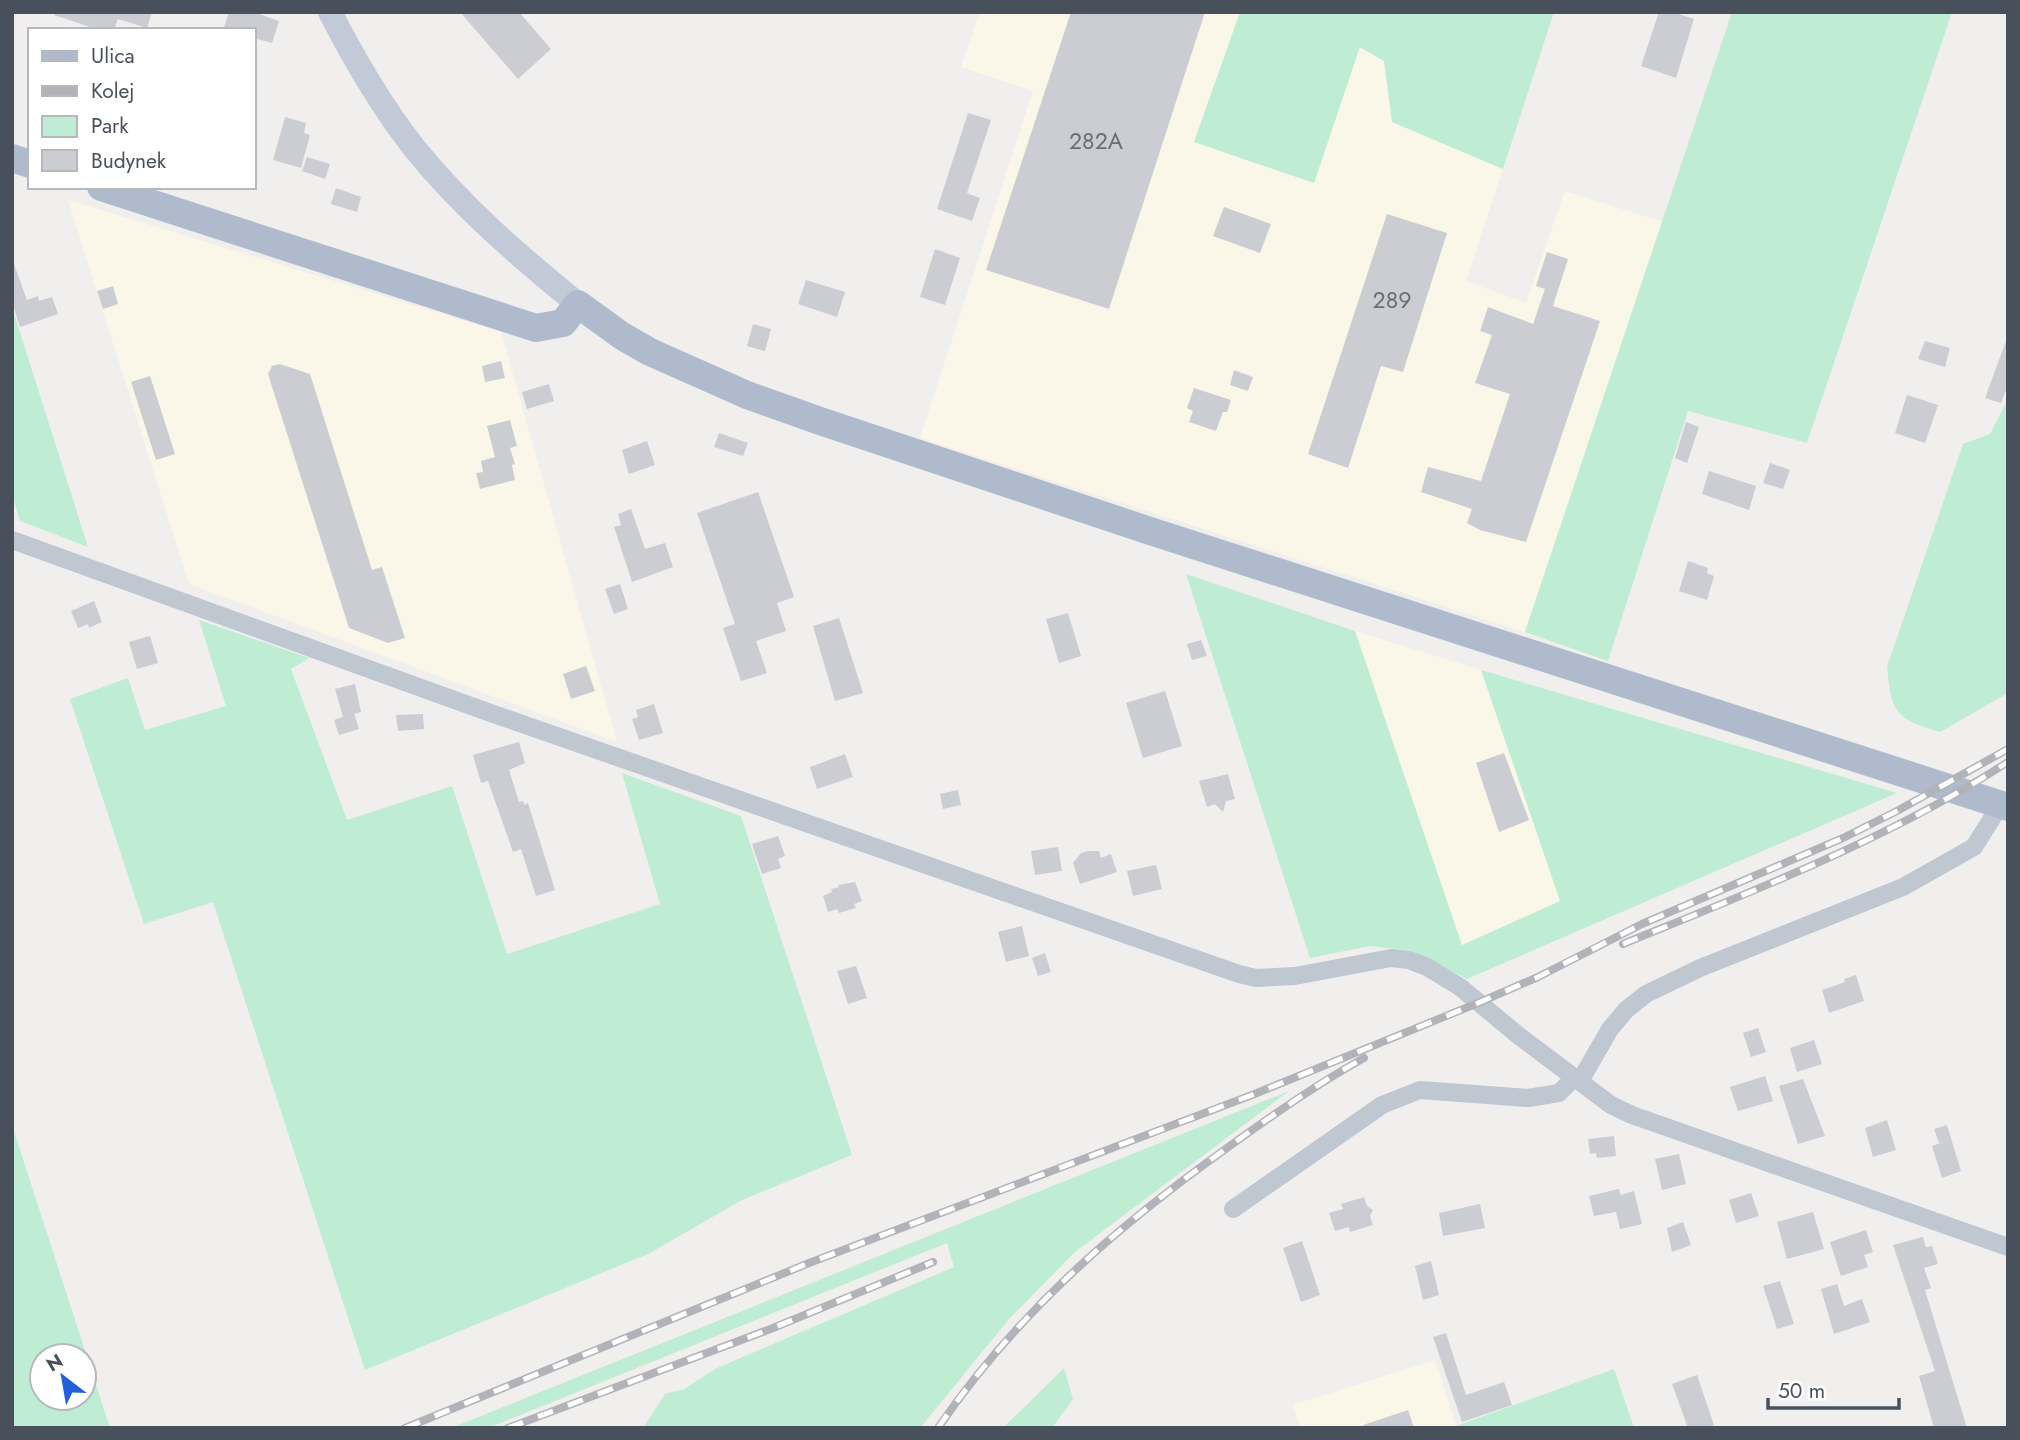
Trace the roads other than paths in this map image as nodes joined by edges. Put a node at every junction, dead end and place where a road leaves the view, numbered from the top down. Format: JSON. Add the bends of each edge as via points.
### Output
{"nodes":[{"id":1,"x":330,"y":12,"type":"edge"},
{"id":2,"x":107,"y":189,"type":"edge"},
{"id":3,"x":578,"y":304,"type":"junction"},
{"id":4,"x":12,"y":540,"type":"edge"},
{"id":5,"x":2004,"y":805,"type":"edge"},
{"id":6,"x":1577,"y":1079,"type":"junction"},
{"id":7,"x":1233,"y":1209,"type":"dead end"},
{"id":8,"x":2008,"y":1247,"type":"edge"}],
"edges":[{"from":1,"to":3,"type":"street","via":[[392,117],[437,174],[497,236]]},
{"from":2,"to":3,"type":"main road","via":[[536,328],[563,323]]},
{"from":3,"to":5,"type":"main road","via":[[650,352],[820,421]]},
{"from":4,"to":6,"type":"street","via":[[1239,974],[1274,978],[1391,958],[1409,960],[1460,987]]},
{"from":5,"to":6,"type":"street","via":[[1974,847],[1902,887],[1646,994],[1610,1029]]},
{"from":6,"to":7,"type":"street","via":[[1559,1093],[1528,1098],[1420,1090],[1382,1105]]},
{"from":6,"to":8,"type":"street","via":[[1632,1115]]}]}
